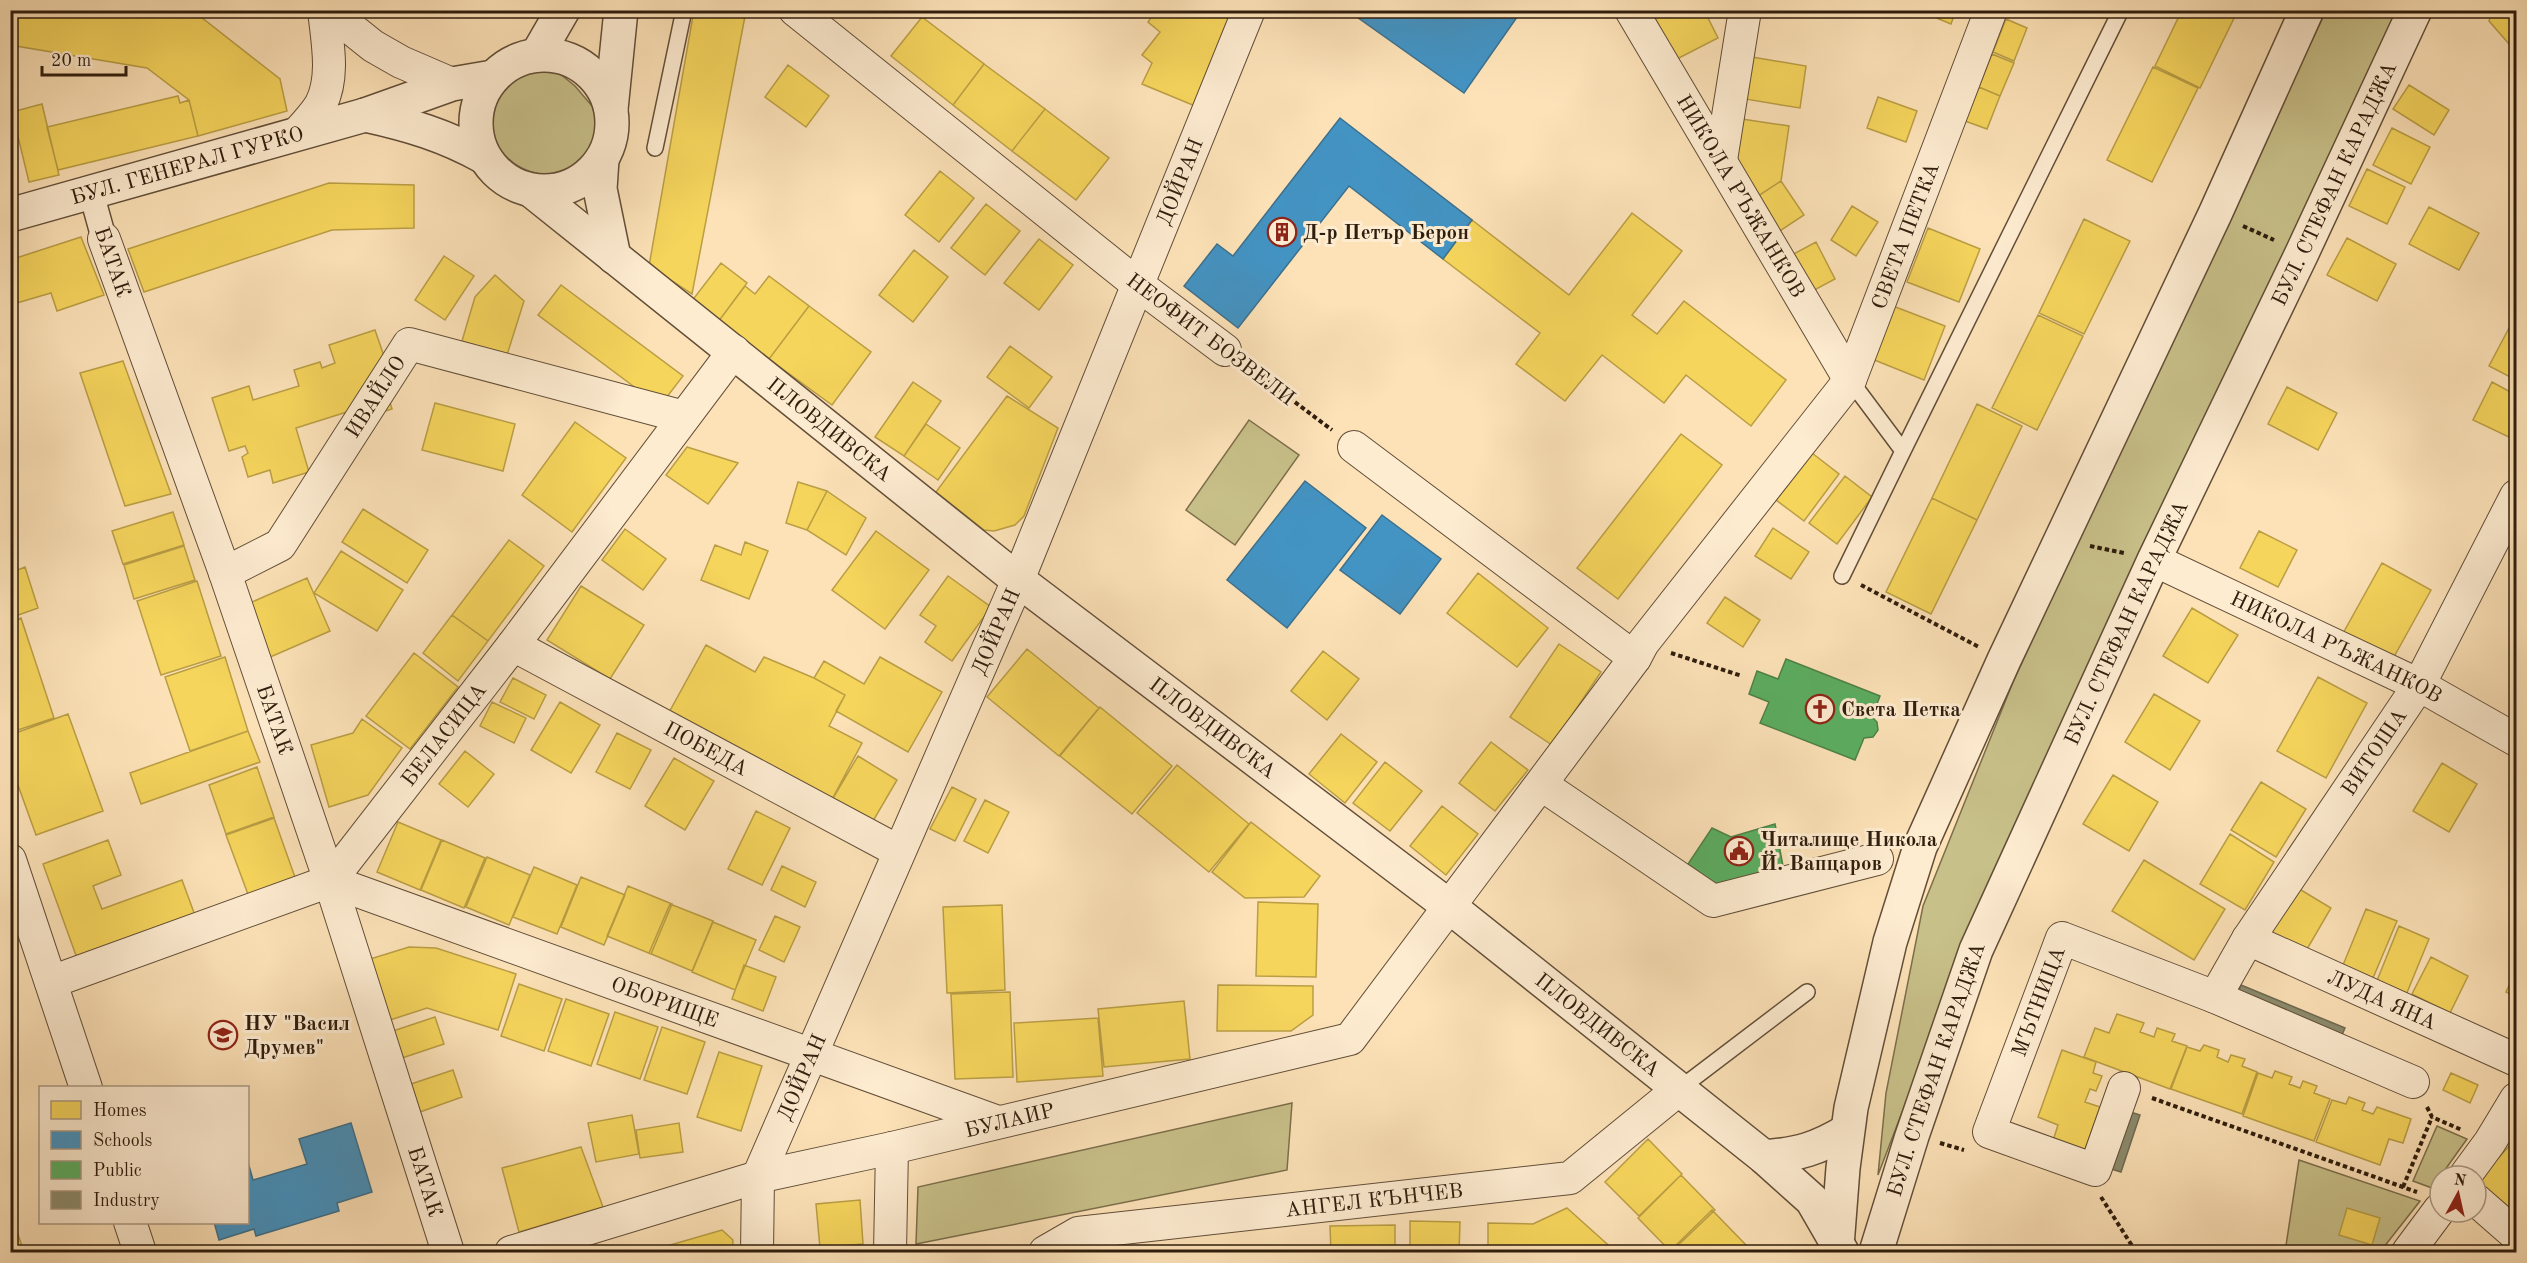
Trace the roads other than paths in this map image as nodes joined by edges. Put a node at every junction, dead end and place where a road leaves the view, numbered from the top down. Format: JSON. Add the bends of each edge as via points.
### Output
{"nodes":[{"id":1,"x":326,"y":10,"type":"edge"},
{"id":2,"x":563,"y":10,"type":"edge"},
{"id":3,"x":621,"y":10,"type":"edge"},
{"id":4,"x":684,"y":10,"type":"edge"},
{"id":5,"x":795,"y":10,"type":"edge"},
{"id":6,"x":1249,"y":10,"type":"edge"},
{"id":7,"x":1631,"y":10,"type":"edge"},
{"id":8,"x":1745,"y":10,"type":"edge"},
{"id":9,"x":1992,"y":10,"type":"edge"},
{"id":10,"x":2121,"y":10,"type":"edge"},
{"id":11,"x":2307,"y":10,"type":"edge"},
{"id":12,"x":2415,"y":10,"type":"edge"},
{"id":13,"x":537,"y":55,"type":"junction"},
{"id":14,"x":493,"y":77,"type":"junction"},
{"id":15,"x":452,"y":84,"type":"junction"},
{"id":16,"x":611,"y":109,"type":"junction"},
{"id":17,"x":365,"y":115,"type":"junction"},
{"id":18,"x":297,"y":134,"type":"junction"},
{"id":19,"x":655,"y":148,"type":"dead end"},
{"id":20,"x":484,"y":157,"type":"junction"},
{"id":21,"x":602,"y":159,"type":"junction"},
{"id":22,"x":1721,"y":160,"type":"junction"},
{"id":23,"x":532,"y":191,"type":"junction"},
{"id":24,"x":91,"y":192,"type":"junction"},
{"id":25,"x":10,"y":215,"type":"edge"},
{"id":26,"x":104,"y":239,"type":"joint"},
{"id":27,"x":614,"y":256,"type":"junction"},
{"id":28,"x":1137,"y":284,"type":"junction"},
{"id":29,"x":1225,"y":350,"type":"road end"},
{"id":30,"x":734,"y":351,"type":"junction"},
{"id":31,"x":1850,"y":380,"type":"junction"},
{"id":32,"x":684,"y":417,"type":"junction"},
{"id":33,"x":1354,"y":447,"type":"road end"},
{"id":34,"x":1903,"y":451,"type":"junction"},
{"id":35,"x":2517,"y":496,"type":"edge"},
{"id":36,"x":2154,"y":560,"type":"junction"},
{"id":37,"x":225,"y":573,"type":"junction"},
{"id":38,"x":1842,"y":576,"type":"road end"},
{"id":39,"x":1018,"y":580,"type":"junction"},
{"id":40,"x":513,"y":645,"type":"junction"},
{"id":41,"x":1639,"y":651,"type":"junction"},
{"id":42,"x":2419,"y":685,"type":"junction"},
{"id":43,"x":2517,"y":740,"type":"edge"},
{"id":44,"x":1542,"y":784,"type":"junction"},
{"id":45,"x":898,"y":851,"type":"junction"},
{"id":46,"x":1877,"y":859,"type":"dead end"},
{"id":47,"x":10,"y":860,"type":"edge"},
{"id":48,"x":330,"y":880,"type":"junction"},
{"id":49,"x":1450,"y":907,"type":"junction"},
{"id":50,"x":2248,"y":939,"type":"junction"},
{"id":51,"x":51,"y":982,"type":"junction"},
{"id":52,"x":1807,"y":992,"type":"dead end"},
{"id":53,"x":2215,"y":997,"type":"junction"},
{"id":54,"x":810,"y":1053,"type":"junction"},
{"id":55,"x":2517,"y":1060,"type":"edge"},
{"id":56,"x":2413,"y":1082,"type":"road end"},
{"id":57,"x":85,"y":1086,"type":"edge"},
{"id":58,"x":2124,"y":1088,"type":"road end"},
{"id":59,"x":1678,"y":1090,"type":"junction"},
{"id":60,"x":2517,"y":1099,"type":"edge"},
{"id":61,"x":998,"y":1122,"type":"junction"},
{"id":62,"x":1847,"y":1131,"type":"junction"},
{"id":63,"x":892,"y":1148,"type":"junction"},
{"id":64,"x":1764,"y":1156,"type":"junction"},
{"id":65,"x":2474,"y":1164,"type":"edge"},
{"id":66,"x":758,"y":1177,"type":"junction"},
{"id":67,"x":1825,"y":1202,"type":"junction"},
{"id":68,"x":2428,"y":1208,"type":"edge"},
{"id":69,"x":2488,"y":1210,"type":"edge"},
{"id":70,"x":131,"y":1224,"type":"edge"},
{"id":71,"x":2517,"y":1235,"type":"edge"},
{"id":72,"x":1885,"y":1247,"type":"edge"},
{"id":73,"x":1839,"y":1250,"type":"edge"},
{"id":74,"x":140,"y":1252,"type":"edge"},
{"id":75,"x":448,"y":1252,"type":"edge"},
{"id":76,"x":512,"y":1252,"type":"edge"},
{"id":77,"x":757,"y":1252,"type":"edge"},
{"id":78,"x":890,"y":1252,"type":"edge"},
{"id":79,"x":1045,"y":1252,"type":"edge"},
{"id":80,"x":2408,"y":1252,"type":"edge"}],
"edges":[{"from":1,"to":15,"type":"street","via":[[373,46]]},
{"from":1,"to":18,"type":"street","via":[[328,79],[321,104]]},
{"from":2,"to":13,"type":"street"},
{"from":3,"to":16,"type":"street"},
{"from":4,"to":19,"type":"lane"},
{"from":5,"to":28,"type":"street","name":"НЕОФИТ БОЗВЕЛИ"},
{"from":6,"to":28,"type":"street","name":"ДОЙРАН"},
{"from":7,"to":22,"type":"street","name":"НИКОЛА РЪЖАНКОВ"},
{"from":8,"to":22,"type":"street"},
{"from":9,"to":31,"type":"street","name":"СВЕТА ПЕТКА"},
{"from":10,"to":34,"type":"lane"},
{"from":11,"to":62,"type":"street","via":[[1920,848],[1890,942]]},
{"from":12,"to":36,"type":"street","name":"БУЛ. СТЕФАН КАРАДЖА"},
{"from":13,"to":14,"type":"street","via":[[513,62]]},
{"from":13,"to":16,"type":"street","via":[[576,63],[604,90]]},
{"from":14,"to":15,"type":"street","name":"БУЛ. ГЕНЕРАЛ ГУРКО"},
{"from":14,"to":20,"type":"street","via":[[481,96],[476,116],[477,138]]},
{"from":15,"to":17,"type":"street","name":"БУЛ. ГЕНЕРАЛ ГУРКО"},
{"from":16,"to":21,"type":"street","via":[[609,143]]},
{"from":17,"to":18,"type":"street","name":"БУЛ. ГЕНЕРАЛ ГУРКО"},
{"from":17,"to":20,"type":"street","via":[[432,132]]},
{"from":18,"to":24,"type":"street","name":"БУЛ. ГЕНЕРАЛ ГУРКО"},
{"from":20,"to":23,"type":"street","via":[[497,173]]},
{"from":21,"to":23,"type":"street","via":[[589,175],[572,186]]},
{"from":21,"to":27,"type":"street","via":[[600,189]]},
{"from":22,"to":31,"type":"street","name":"НИКОЛА РЪЖАНКОВ"},
{"from":23,"to":27,"type":"street","name":"ПЛОВДИВСКА"},
{"from":24,"to":25,"type":"street","name":"БУЛ. ГЕНЕРАЛ ГУРКО"},
{"from":24,"to":26,"type":"street","name":"БАТАК"},
{"from":26,"to":37,"type":"street","name":"БАТАК"},
{"from":27,"to":30,"type":"street","name":"ПЛОВДИВСКА"},
{"from":28,"to":29,"type":"street","name":"НЕОФИТ БОЗВЕЛИ"},
{"from":28,"to":39,"type":"street","name":"ДОЙРАН"},
{"from":30,"to":32,"type":"street","name":"БЕЛАСИЦА"},
{"from":30,"to":39,"type":"street","name":"ПЛОВДИВСКА"},
{"from":31,"to":34,"type":"lane"},
{"from":31,"to":41,"type":"street","name":"СВЕТА ПЕТКА"},
{"from":32,"to":37,"type":"street","name":"ИВАЙЛО","via":[[409,344],[280,545]]},
{"from":32,"to":40,"type":"street","name":"БЕЛАСИЦА"},
{"from":33,"to":41,"type":"street"},
{"from":34,"to":38,"type":"lane"},
{"from":35,"to":42,"type":"street","name":"ВИТОША"},
{"from":36,"to":42,"type":"street","name":"НИКОЛА РЪЖАНКОВ"},
{"from":36,"to":72,"type":"street","name":"БУЛ. СТЕФАН КАРАДЖА","via":[[1976,950],[1912,1136]]},
{"from":37,"to":48,"type":"street","name":"БАТАК"},
{"from":39,"to":45,"type":"street","name":"ДОЙРАН"},
{"from":39,"to":49,"type":"street","name":"ПЛОВДИВСКА"},
{"from":40,"to":45,"type":"street","name":"ПОБЕДА"},
{"from":40,"to":48,"type":"street","name":"БЕЛАСИЦА"},
{"from":41,"to":44,"type":"street","name":"СВЕТА ПЕТКА"},
{"from":42,"to":43,"type":"street","name":"НИКОЛА РЪЖАНКОВ"},
{"from":42,"to":50,"type":"street","name":"ВИТОША"},
{"from":44,"to":46,"type":"street","via":[[1713,901]]},
{"from":44,"to":49,"type":"street","name":"СВЕТА ПЕТКА"},
{"from":45,"to":54,"type":"street","name":"ДОЙРАН"},
{"from":47,"to":51,"type":"street"},
{"from":48,"to":51,"type":"street"},
{"from":48,"to":54,"type":"street","name":"ОБОРИЩЕ"},
{"from":48,"to":75,"type":"street","name":"БАТАК"},
{"from":49,"to":59,"type":"street","name":"ПЛОВДИВСКА"},
{"from":49,"to":61,"type":"street","name":"БУЛАИР","via":[[1350,1039]]},
{"from":50,"to":53,"type":"street","name":"ВИТОША"},
{"from":50,"to":55,"type":"street","name":"ЛУДА ЯНА"},
{"from":51,"to":57,"type":"street"},
{"from":52,"to":59,"type":"lane"},
{"from":53,"to":56,"type":"street","name":"МЪТНИЦА"},
{"from":53,"to":58,"type":"street","name":"МЪТНИЦА","via":[[2062,938],[1989,1132],[2095,1170]]},
{"from":54,"to":61,"type":"street","name":"ОБОРИЩЕ"},
{"from":54,"to":66,"type":"street","name":"ДОЙРАН"},
{"from":59,"to":64,"type":"street","name":"ПЛОВДИВСКА"},
{"from":59,"to":79,"type":"street","name":"АНГЕЛ КЪНЧЕВ","via":[[1570,1178],[1078,1233]]},
{"from":60,"to":65,"type":"street"},
{"from":61,"to":63,"type":"street","name":"БУЛАИР"},
{"from":62,"to":64,"type":"street","via":[[1822,1146],[1790,1155]]},
{"from":62,"to":67,"type":"street"},
{"from":63,"to":66,"type":"street","name":"БУЛАИР"},
{"from":63,"to":78,"type":"street"},
{"from":64,"to":67,"type":"street","name":"ПЛОВДИВСКА"},
{"from":66,"to":76,"type":"street","name":"БУЛАИР"},
{"from":66,"to":77,"type":"street","name":"ДОЙРАН"},
{"from":67,"to":72,"type":"street","name":"ПЛОВДИВСКА"},
{"from":67,"to":73,"type":"street"},
{"from":68,"to":80,"type":"street"},
{"from":69,"to":71,"type":"street"},
{"from":70,"to":74,"type":"street"}]}
